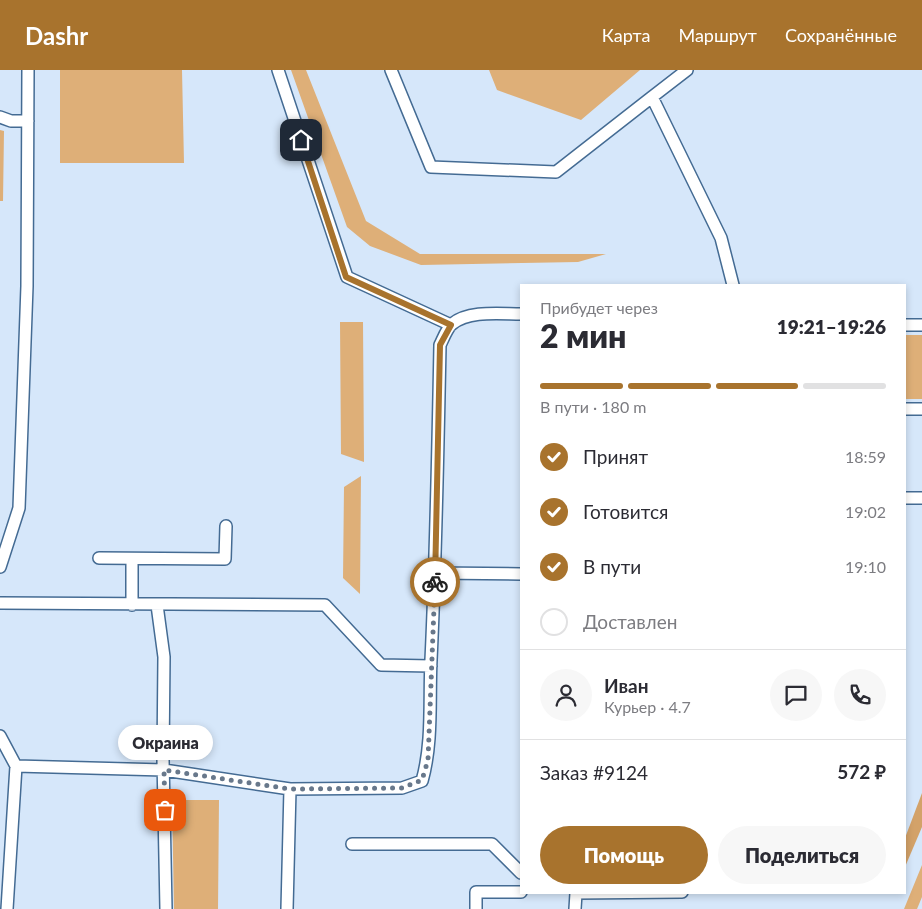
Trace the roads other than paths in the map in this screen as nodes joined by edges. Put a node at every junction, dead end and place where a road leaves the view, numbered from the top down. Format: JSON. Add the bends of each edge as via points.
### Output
{"nodes":[{"id":1,"x":28,"y":70,"type":"edge"},
{"id":2,"x":278,"y":70,"type":"edge"},
{"id":3,"x":391,"y":70,"type":"edge"},
{"id":4,"x":687,"y":70,"type":"edge"},
{"id":5,"x":652,"y":97,"type":"junction"},
{"id":6,"x":0,"y":118,"type":"edge"},
{"id":7,"x":28,"y":121,"type":"junction"},
{"id":8,"x":734,"y":284,"type":"edge"},
{"id":9,"x":520,"y":314,"type":"edge"},
{"id":10,"x":451,"y":325,"type":"junction"},
{"id":11,"x":906,"y":325,"type":"edge"},
{"id":12,"x":922,"y":325,"type":"edge"},
{"id":13,"x":906,"y":409,"type":"edge"},
{"id":14,"x":922,"y":409,"type":"edge"},
{"id":15,"x":906,"y":498,"type":"edge"},
{"id":16,"x":922,"y":498,"type":"edge"},
{"id":17,"x":226,"y":526,"type":"dead end"},
{"id":18,"x":99,"y":558,"type":"dead end"},
{"id":19,"x":132,"y":559,"type":"junction"},
{"id":20,"x":0,"y":567,"type":"edge"},
{"id":21,"x":435,"y":573,"type":"junction"},
{"id":22,"x":520,"y":574,"type":"edge"},
{"id":23,"x":0,"y":604,"type":"edge"},
{"id":24,"x":156,"y":605,"type":"junction"},
{"id":25,"x":132,"y":606,"type":"junction"},
{"id":26,"x":431,"y":666,"type":"junction"},
{"id":27,"x":0,"y":736,"type":"edge"},
{"id":28,"x":16,"y":766,"type":"junction"},
{"id":29,"x":164,"y":770,"type":"junction"},
{"id":30,"x":290,"y":789,"type":"junction"},
{"id":31,"x":352,"y":844,"type":"dead end"},
{"id":32,"x":520,"y":872,"type":"edge"},
{"id":33,"x":520,"y":892,"type":"edge"},
{"id":34,"x":576,"y":894,"type":"edge"},
{"id":35,"x":7,"y":909,"type":"edge"},
{"id":36,"x":166,"y":909,"type":"edge"},
{"id":37,"x":287,"y":909,"type":"edge"},
{"id":38,"x":476,"y":909,"type":"edge"},
{"id":39,"x":575,"y":909,"type":"edge"}],
"edges":[{"from":1,"to":7,"type":"lane"},
{"from":2,"to":10,"type":"lane","via":[[346,277]]},
{"from":3,"to":5,"type":"lane","via":[[431,167],[556,172]]},
{"from":4,"to":5,"type":"lane"},
{"from":5,"to":8,"type":"lane","via":[[721,238]]},
{"from":6,"to":7,"type":"lane"},
{"from":7,"to":20,"type":"lane","via":[[27,286],[19,508]]},
{"from":9,"to":10,"type":"lane","via":[[470,316]]},
{"from":10,"to":21,"type":"lane","via":[[440,345]]},
{"from":11,"to":12,"type":"lane"},
{"from":13,"to":14,"type":"lane"},
{"from":15,"to":16,"type":"lane"},
{"from":17,"to":19,"type":"lane","via":[[225,559]]},
{"from":18,"to":19,"type":"lane"},
{"from":19,"to":25,"type":"lane"},
{"from":21,"to":22,"type":"lane"},
{"from":21,"to":26,"type":"lane"},
{"from":23,"to":25,"type":"lane"},
{"from":24,"to":25,"type":"lane"},
{"from":24,"to":26,"type":"lane","via":[[325,606],[382,665]]},
{"from":24,"to":29,"type":"lane","via":[[164,657]]},
{"from":26,"to":30,"type":"lane","via":[[428,760],[422,780],[402,788]]},
{"from":27,"to":28,"type":"lane"},
{"from":28,"to":29,"type":"lane"},
{"from":28,"to":35,"type":"lane"},
{"from":29,"to":30,"type":"lane"},
{"from":29,"to":36,"type":"lane"},
{"from":30,"to":37,"type":"lane"},
{"from":31,"to":32,"type":"lane","via":[[492,844]]},
{"from":33,"to":38,"type":"lane","via":[[476,892]]},
{"from":34,"to":39,"type":"lane"}]}
